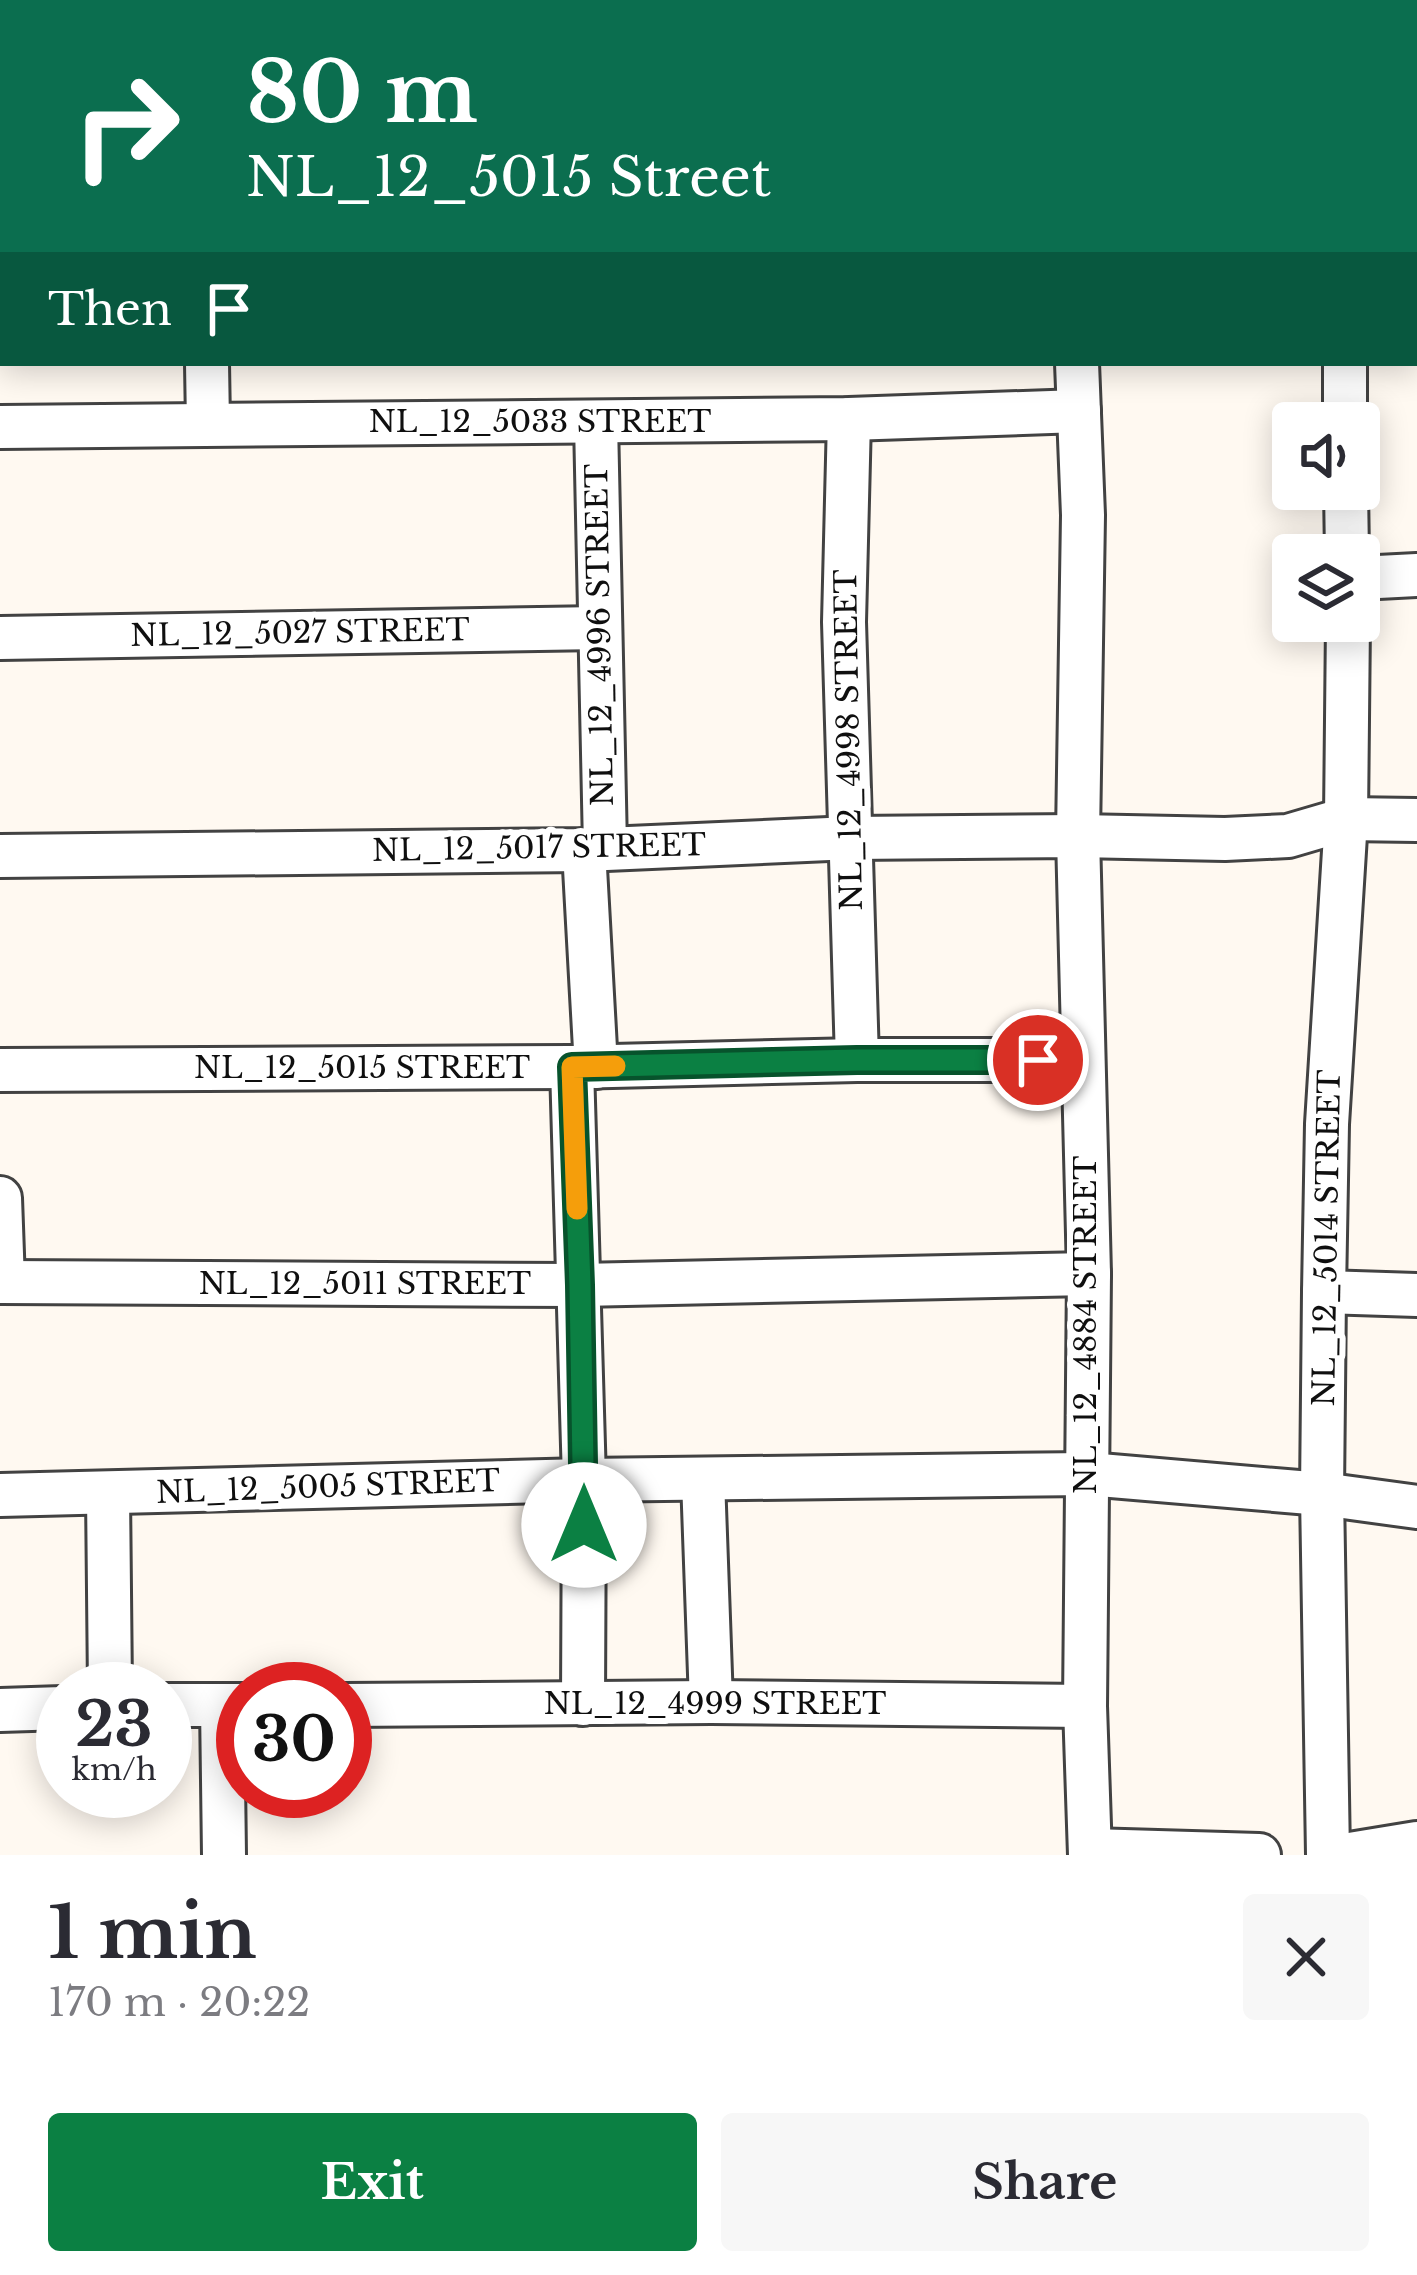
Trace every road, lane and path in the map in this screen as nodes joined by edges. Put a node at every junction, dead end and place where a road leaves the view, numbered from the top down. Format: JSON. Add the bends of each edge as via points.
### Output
{"nodes":[{"id":1,"x":207,"y":366,"type":"edge"},
{"id":2,"x":1077,"y":366,"type":"edge"},
{"id":3,"x":1345,"y":366,"type":"edge"},
{"id":4,"x":1346,"y":402,"type":"edge"},
{"id":5,"x":1079,"y":411,"type":"junction"},
{"id":6,"x":849,"y":419,"type":"junction"},
{"id":7,"x":596,"y":422,"type":"junction"},
{"id":8,"x":208,"y":424,"type":"junction"},
{"id":9,"x":0,"y":428,"type":"edge"},
{"id":10,"x":1417,"y":575,"type":"edge"},
{"id":11,"x":1380,"y":577,"type":"edge"},
{"id":12,"x":600,"y":628,"type":"junction"},
{"id":13,"x":0,"y":638,"type":"edge"},
{"id":14,"x":1348,"y":642,"type":"edge"},
{"id":15,"x":1346,"y":819,"type":"junction"},
{"id":16,"x":1417,"y":820,"type":"edge"},
{"id":17,"x":1078,"y":836,"type":"junction"},
{"id":18,"x":851,"y":838,"type":"junction"},
{"id":19,"x":594,"y":849,"type":"junction"},
{"id":20,"x":0,"y":856,"type":"edge"},
{"id":21,"x":857,"y":1060,"type":"junction"},
{"id":22,"x":1083,"y":1060,"type":"junction"},
{"id":23,"x":584,"y":1067,"type":"junction"},
{"id":24,"x":0,"y":1070,"type":"edge"},
{"id":25,"x":0,"y":1198,"type":"edge"},
{"id":26,"x":1089,"y":1274,"type":"junction"},
{"id":27,"x":1,"y":1282,"type":"edge"},
{"id":28,"x":580,"y":1285,"type":"junction"},
{"id":29,"x":1324,"y":1292,"type":"junction"},
{"id":30,"x":1417,"y":1295,"type":"edge"},
{"id":31,"x":1088,"y":1474,"type":"junction"},
{"id":32,"x":703,"y":1479,"type":"junction"},
{"id":33,"x":584,"y":1480,"type":"junction"},
{"id":34,"x":108,"y":1493,"type":"junction"},
{"id":35,"x":1322,"y":1494,"type":"junction"},
{"id":36,"x":0,"y":1495,"type":"edge"},
{"id":37,"x":1417,"y":1507,"type":"edge"},
{"id":38,"x":110,"y":1662,"type":"edge"},
{"id":39,"x":711,"y":1702,"type":"junction"},
{"id":40,"x":584,"y":1704,"type":"junction"},
{"id":41,"x":372,"y":1705,"type":"edge"},
{"id":42,"x":1085,"y":1706,"type":"junction"},
{"id":43,"x":36,"y":1709,"type":"edge"},
{"id":44,"x":0,"y":1710,"type":"edge"},
{"id":45,"x":226,"y":1818,"type":"edge"},
{"id":46,"x":1417,"y":1843,"type":"edge"},
{"id":47,"x":1090,"y":1852,"type":"edge"},
{"id":48,"x":224,"y":1855,"type":"edge"},
{"id":49,"x":1258,"y":1855,"type":"edge"},
{"id":50,"x":1328,"y":1855,"type":"edge"},
{"id":51,"x":1344,"y":1855,"type":"edge"}],
"edges":[{"from":1,"to":8,"type":"street"},
{"from":2,"to":5,"type":"street","name":"NL_12_4884 STREET"},
{"from":3,"to":4,"type":"street"},
{"from":5,"to":6,"type":"street","name":"NL_12_5033 STREET"},
{"from":5,"to":17,"type":"street","name":"NL_12_4884 STREET"},
{"from":6,"to":7,"type":"street","name":"NL_12_5033 STREET"},
{"from":6,"to":18,"type":"street","name":"NL_12_4998 STREET"},
{"from":7,"to":8,"type":"street","name":"NL_12_5033 STREET"},
{"from":7,"to":12,"type":"street","name":"NL_12_4996 STREET"},
{"from":8,"to":9,"type":"street","name":"NL_12_5033 STREET"},
{"from":10,"to":11,"type":"street"},
{"from":12,"to":13,"type":"street","name":"NL_12_5027 STREET"},
{"from":12,"to":19,"type":"street","name":"NL_12_4996 STREET"},
{"from":14,"to":15,"type":"street","name":"NL_12_5014 STREET"},
{"from":15,"to":16,"type":"street","name":"NL_12_5017 STREET"},
{"from":15,"to":17,"type":"street","name":"NL_12_5017 STREET","via":[[1288,836]]},
{"from":15,"to":29,"type":"street","name":"NL_12_5014 STREET"},
{"from":17,"to":18,"type":"street","name":"NL_12_5017 STREET"},
{"from":17,"to":22,"type":"street","name":"NL_12_4884 STREET"},
{"from":18,"to":19,"type":"street","name":"NL_12_5017 STREET"},
{"from":18,"to":21,"type":"street","name":"NL_12_4998 STREET"},
{"from":19,"to":20,"type":"street","name":"NL_12_5017 STREET"},
{"from":19,"to":23,"type":"street","name":"NL_12_4996 STREET"},
{"from":21,"to":22,"type":"street","name":"NL_12_5015 STREET"},
{"from":21,"to":23,"type":"street","name":"NL_12_5015 STREET"},
{"from":22,"to":26,"type":"street","name":"NL_12_4884 STREET"},
{"from":23,"to":24,"type":"street","name":"NL_12_5015 STREET"},
{"from":23,"to":28,"type":"street","name":"NL_12_4996 STREET"},
{"from":25,"to":27,"type":"street"},
{"from":26,"to":28,"type":"street","name":"NL_12_5011 STREET"},
{"from":26,"to":31,"type":"street","name":"NL_12_4884 STREET"},
{"from":27,"to":28,"type":"street","name":"NL_12_5011 STREET"},
{"from":28,"to":33,"type":"street","name":"NL_12_4996 STREET"},
{"from":29,"to":30,"type":"street"},
{"from":29,"to":35,"type":"street","name":"NL_12_5014 STREET"},
{"from":31,"to":32,"type":"street","name":"NL_12_5005 STREET"},
{"from":31,"to":35,"type":"street","name":"NL_12_5005 STREET"},
{"from":31,"to":42,"type":"street","name":"NL_12_4884 STREET"},
{"from":32,"to":33,"type":"street","name":"NL_12_5005 STREET"},
{"from":32,"to":39,"type":"street"},
{"from":33,"to":34,"type":"street","name":"NL_12_5005 STREET"},
{"from":33,"to":40,"type":"street","name":"NL_12_4996 STREET"},
{"from":34,"to":36,"type":"street","name":"NL_12_5005 STREET"},
{"from":34,"to":38,"type":"street"},
{"from":35,"to":37,"type":"street","name":"NL_12_5005 STREET"},
{"from":35,"to":50,"type":"street","name":"NL_12_5014 STREET"},
{"from":39,"to":40,"type":"street","name":"NL_12_4999 STREET"},
{"from":39,"to":42,"type":"street","name":"NL_12_4999 STREET"},
{"from":40,"to":41,"type":"street","name":"NL_12_4999 STREET"},
{"from":42,"to":47,"type":"street","name":"NL_12_4884 STREET"},
{"from":43,"to":44,"type":"street"},
{"from":45,"to":48,"type":"street"},
{"from":46,"to":51,"type":"street"},
{"from":47,"to":49,"type":"street"}]}
